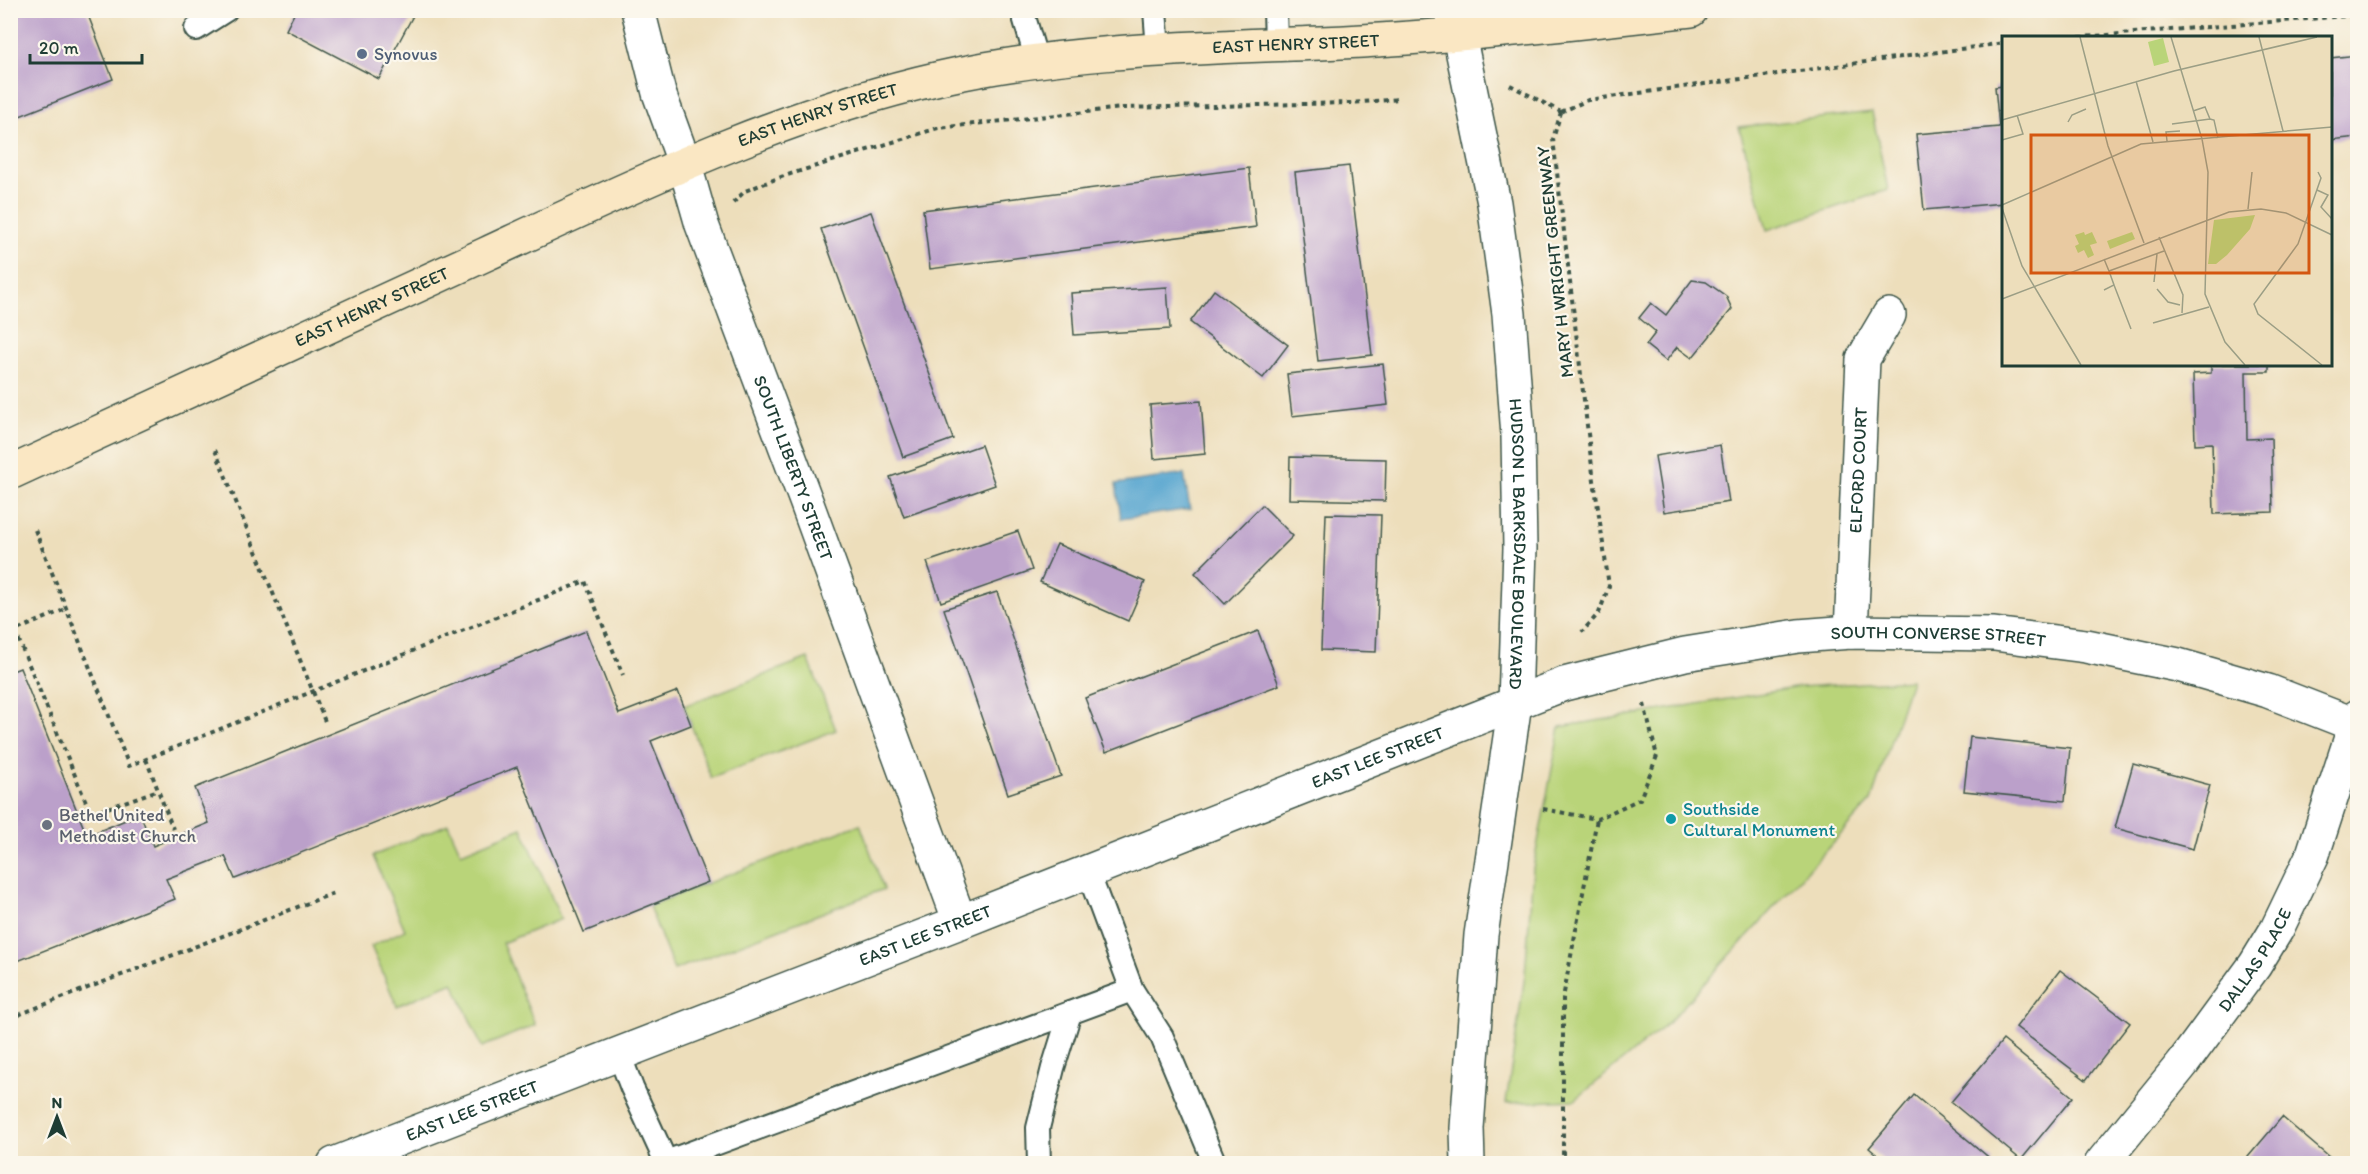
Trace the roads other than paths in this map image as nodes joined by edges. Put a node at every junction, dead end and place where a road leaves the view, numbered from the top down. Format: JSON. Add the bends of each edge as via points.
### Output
{"nodes":[{"id":1,"x":226,"y":10,"type":"edge"},
{"id":2,"x":638,"y":10,"type":"edge"},
{"id":3,"x":1022,"y":10,"type":"edge"},
{"id":4,"x":1155,"y":10,"type":"edge"},
{"id":5,"x":1275,"y":10,"type":"edge"},
{"id":6,"x":1691,"y":10,"type":"edge"},
{"id":7,"x":1597,"y":16,"type":"edge"},
{"id":8,"x":1455,"y":23,"type":"edge"},
{"id":9,"x":195,"y":29,"type":"dead end"},
{"id":10,"x":1276,"y":43,"type":"junction"},
{"id":11,"x":1158,"y":50,"type":"junction"},
{"id":12,"x":1037,"y":62,"type":"junction"},
{"id":13,"x":684,"y":162,"type":"junction"},
{"id":14,"x":1888,"y":315,"type":"dead end"},
{"id":15,"x":10,"y":473,"type":"edge"},
{"id":16,"x":1851,"y":632,"type":"junction"},
{"id":17,"x":1515,"y":703,"type":"junction"},
{"id":18,"x":2357,"y":722,"type":"edge"},
{"id":19,"x":1088,"y":872,"type":"junction"},
{"id":20,"x":960,"y":922,"type":"junction"},
{"id":21,"x":1132,"y":990,"type":"junction"},
{"id":22,"x":1070,"y":1013,"type":"junction"},
{"id":23,"x":619,"y":1054,"type":"junction"},
{"id":24,"x":666,"y":1163,"type":"edge"},
{"id":25,"x":334,"y":1164,"type":"edge"},
{"id":26,"x":1039,"y":1164,"type":"edge"},
{"id":27,"x":1215,"y":1164,"type":"edge"},
{"id":28,"x":1468,"y":1164,"type":"edge"},
{"id":29,"x":2101,"y":1164,"type":"edge"}],
"edges":[{"from":1,"to":9,"type":"lane"},
{"from":2,"to":13,"type":"street","name":"SOUTH LIBERTY STREET","via":[[659,93]]},
{"from":3,"to":12,"type":"lane"},
{"from":4,"to":11,"type":"lane"},
{"from":5,"to":10,"type":"lane"},
{"from":6,"to":7,"type":"main road","name":"EAST HENRY STREET"},
{"from":7,"to":8,"type":"main road","name":"EAST HENRY STREET"},
{"from":8,"to":10,"type":"main road","name":"EAST HENRY STREET","via":[[1316,43]]},
{"from":8,"to":17,"type":"street","name":"HUDSON L BARKSDALE BOULEVARD","via":[[1494,203],[1509,314],[1520,537]]},
{"from":10,"to":11,"type":"main road","name":"EAST HENRY STREET"},
{"from":11,"to":12,"type":"main road","name":"EAST HENRY STREET"},
{"from":12,"to":13,"type":"main road","name":"EAST HENRY STREET","via":[[941,78],[872,95]]},
{"from":13,"to":15,"type":"main road","name":"EAST HENRY STREET"},
{"from":13,"to":20,"type":"street","name":"SOUTH LIBERTY STREET","via":[[702,225]]},
{"from":14,"to":16,"type":"street","name":"ELFORD COURT","via":[[1863,358]]},
{"from":16,"to":17,"type":"street","name":"SOUTH CONVERSE STREET","via":[[1685,654],[1564,684]]},
{"from":16,"to":18,"type":"street","name":"SOUTH CONVERSE STREET","via":[[1994,634],[2097,647],[2178,665]]},
{"from":17,"to":19,"type":"street","name":"EAST LEE STREET"},
{"from":17,"to":28,"type":"street","name":"HUDSON L BARKSDALE BOULEVARD","via":[[1481,935],[1467,1128]]},
{"from":18,"to":29,"type":"street","name":"DALLAS PLACE","via":[[2313,854],[2277,930],[2183,1063]]},
{"from":19,"to":20,"type":"street","name":"EAST LEE STREET"},
{"from":19,"to":21,"type":"lane"},
{"from":20,"to":23,"type":"street","name":"EAST LEE STREET"},
{"from":21,"to":22,"type":"lane"},
{"from":21,"to":27,"type":"lane","via":[[1162,1037]]},
{"from":22,"to":24,"type":"lane"},
{"from":22,"to":26,"type":"lane","via":[[1038,1128]]},
{"from":23,"to":24,"type":"lane"},
{"from":23,"to":25,"type":"street","name":"EAST LEE STREET"}]}
